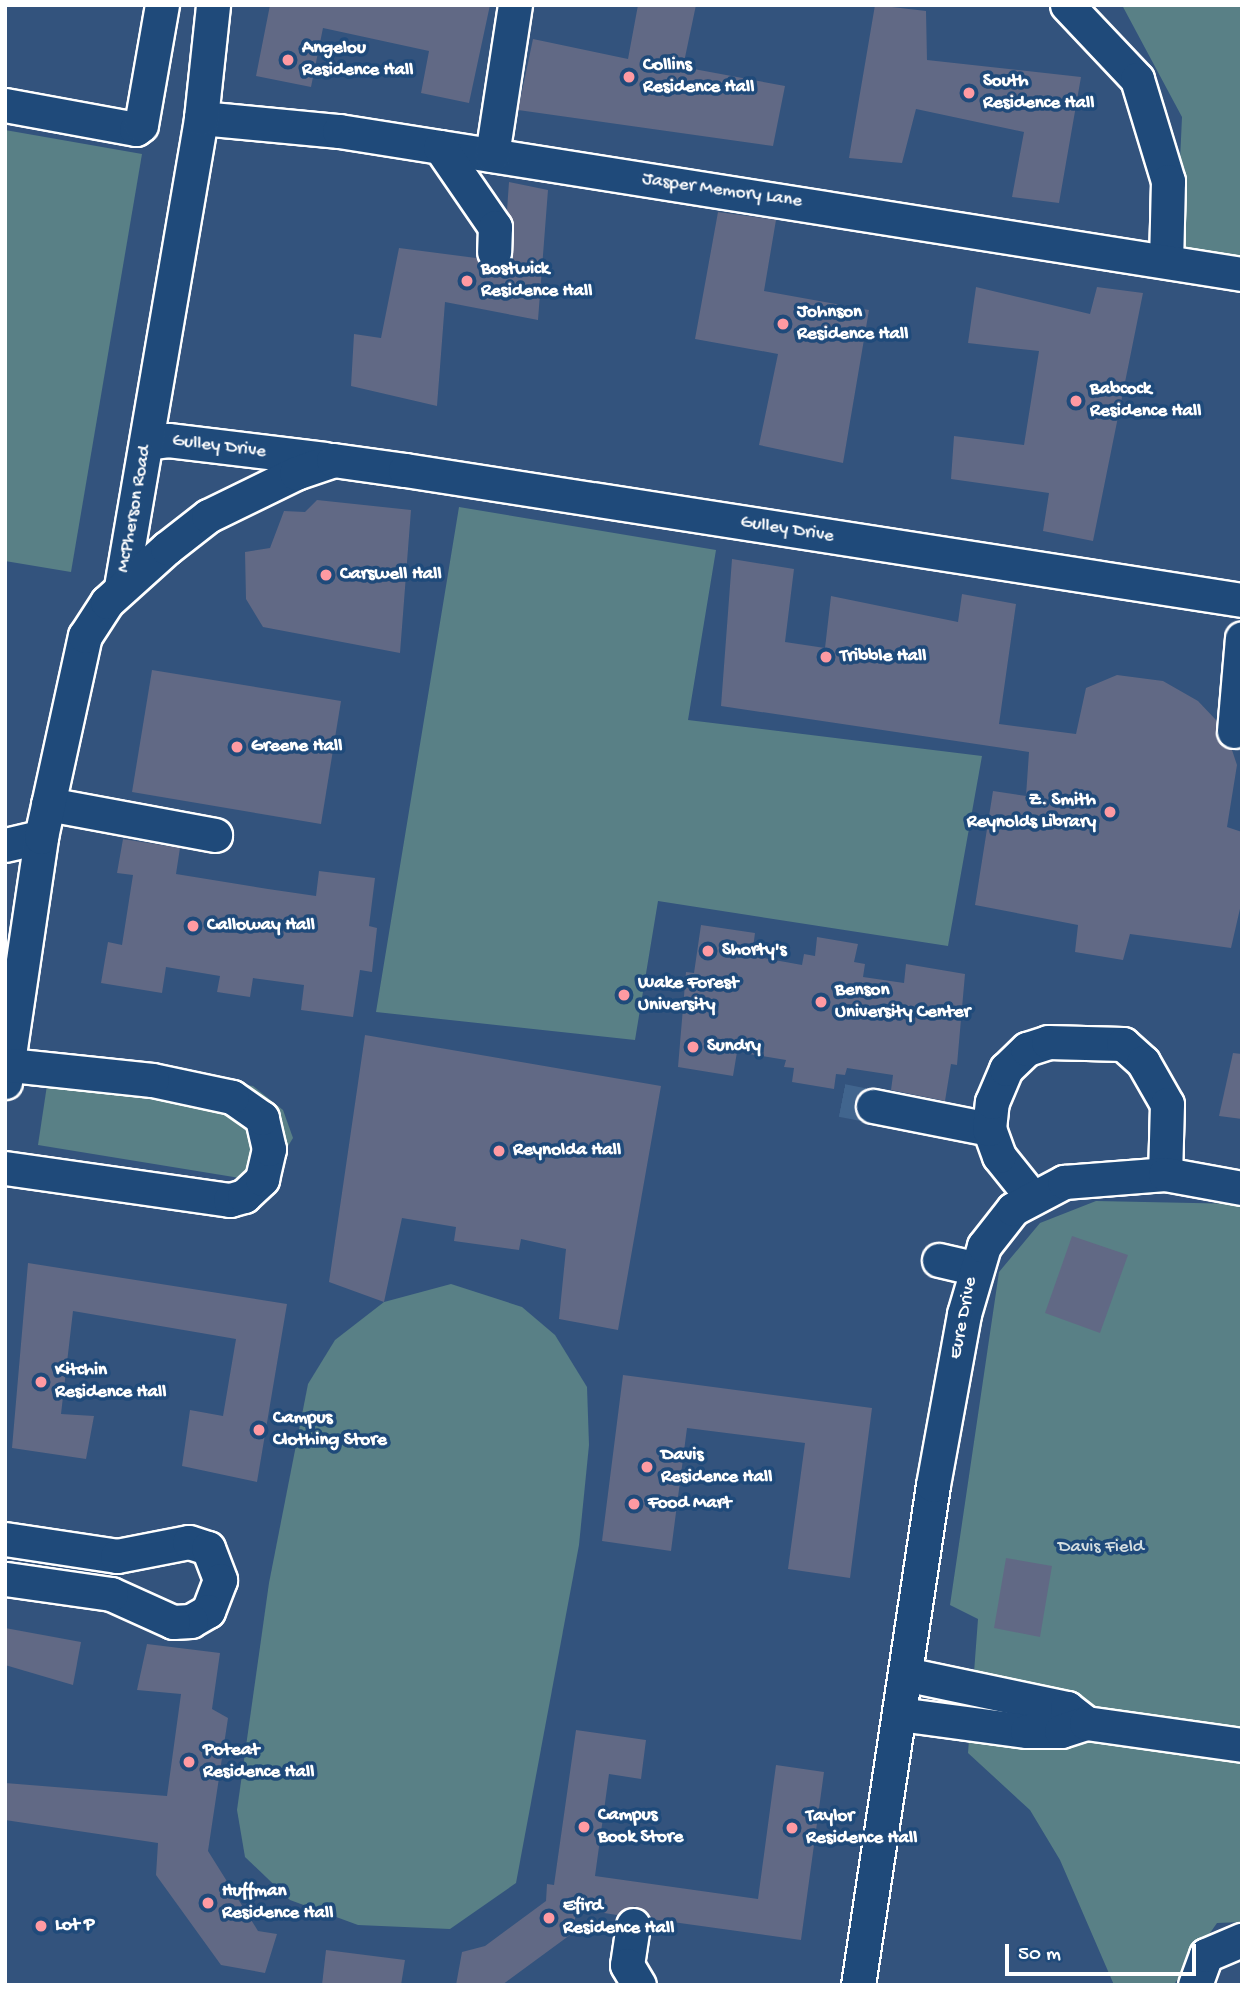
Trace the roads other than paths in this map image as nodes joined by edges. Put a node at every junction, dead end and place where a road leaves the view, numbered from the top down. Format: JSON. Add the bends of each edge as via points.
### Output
{"nodes":[{"id":1,"x":162,"y":5,"type":"edge"},
{"id":2,"x":515,"y":5,"type":"edge"},
{"id":3,"x":1067,"y":5,"type":"edge"},
{"id":4,"x":207,"y":6,"type":"edge"},
{"id":5,"x":5,"y":105,"type":"edge"},
{"id":6,"x":201,"y":118,"type":"junction"},
{"id":7,"x":440,"y":147,"type":"junction"},
{"id":8,"x":492,"y":155,"type":"junction"},
{"id":9,"x":494,"y":252,"type":"dead end"},
{"id":10,"x":1166,"y":261,"type":"junction"},
{"id":11,"x":1242,"y":274,"type":"edge"},
{"id":12,"x":147,"y":443,"type":"junction"},
{"id":13,"x":333,"y":460,"type":"junction"},
{"id":14,"x":121,"y":587,"type":"junction"},
{"id":15,"x":1242,"y":600,"type":"edge"},
{"id":16,"x":1242,"y":638,"type":"edge"},
{"id":17,"x":1234,"y":731,"type":"dead end"},
{"id":18,"x":48,"y":804,"type":"junction"},
{"id":19,"x":215,"y":835,"type":"dead end"},
{"id":20,"x":41,"y":836,"type":"junction"},
{"id":21,"x":5,"y":845,"type":"edge"},
{"id":22,"x":7,"y":1074,"type":"edge"},
{"id":23,"x":873,"y":1105,"type":"tunnel mouth"},
{"id":24,"x":989,"y":1129,"type":"junction"},
{"id":25,"x":5,"y":1168,"type":"edge"},
{"id":26,"x":1165,"y":1174,"type":"junction"},
{"id":27,"x":1242,"y":1188,"type":"edge"},
{"id":28,"x":1031,"y":1196,"type":"junction"},
{"id":29,"x":939,"y":1260,"type":"dead end"},
{"id":30,"x":974,"y":1268,"type":"junction"},
{"id":31,"x":5,"y":1539,"type":"edge"},
{"id":32,"x":5,"y":1579,"type":"edge"},
{"id":33,"x":905,"y":1674,"type":"junction"},
{"id":34,"x":899,"y":1714,"type":"junction"},
{"id":35,"x":1086,"y":1723,"type":"junction"},
{"id":36,"x":1242,"y":1745,"type":"edge"},
{"id":37,"x":633,"y":1925,"type":"dead end"},
{"id":38,"x":1242,"y":1940,"type":"edge"},
{"id":39,"x":639,"y":1985,"type":"edge"},
{"id":40,"x":858,"y":1985,"type":"edge"},
{"id":41,"x":1195,"y":1985,"type":"edge"}],
"edges":[{"from":1,"to":5,"type":"street","via":[[141,125]]},
{"from":2,"to":8,"type":"street"},
{"from":3,"to":10,"type":"street","via":[[1137,79],[1168,181]]},
{"from":4,"to":6,"type":"street","name":"McPherson Road"},
{"from":6,"to":7,"type":"street","name":"Jasper Memory Lane"},
{"from":6,"to":12,"type":"street","name":"McPherson Road"},
{"from":7,"to":8,"type":"street","name":"Jasper Memory Lane"},
{"from":7,"to":9,"type":"street","via":[[495,227]]},
{"from":8,"to":10,"type":"street","name":"Jasper Memory Lane"},
{"from":10,"to":11,"type":"street","name":"Jasper Memory Lane"},
{"from":12,"to":13,"type":"street","name":"Gulley Drive","via":[[168,440]]},
{"from":12,"to":14,"type":"street","name":"McPherson Road"},
{"from":13,"to":14,"type":"street","name":"Gulley Drive","via":[[208,516]]},
{"from":13,"to":15,"type":"street","name":"Gulley Drive"},
{"from":14,"to":18,"type":"street","name":"McPherson Road","via":[[96,618],[77,654]]},
{"from":16,"to":17,"type":"street"},
{"from":18,"to":19,"type":"street"},
{"from":18,"to":20,"type":"street","name":"McPherson Road"},
{"from":20,"to":21,"type":"street"},
{"from":20,"to":22,"type":"street","name":"McPherson Road"},
{"from":22,"to":25,"type":"street","via":[[152,1080],[232,1097],[262,1118],[269,1149],[262,1178],[244,1196],[230,1200]]},
{"from":23,"to":24,"type":"street"},
{"from":24,"to":26,"type":"street","via":[[992,1102],[1006,1069],[1027,1049],[1048,1042],[1123,1044],[1143,1062],[1167,1104]]},
{"from":24,"to":28,"type":"street","via":[[999,1156]]},
{"from":26,"to":27,"type":"street","name":"Eure Drive"},
{"from":26,"to":28,"type":"street","name":"Eure Drive","via":[[1088,1177]]},
{"from":28,"to":30,"type":"street","name":"Eure Drive","via":[[997,1226]]},
{"from":29,"to":30,"type":"street"},
{"from":30,"to":33,"type":"street","name":"Eure Drive"},
{"from":31,"to":32,"type":"street","via":[[117,1556],[189,1542],[208,1548],[220,1580],[208,1611],[191,1621],[173,1622],[111,1594]]},
{"from":33,"to":34,"type":"street","name":"Eure Drive"},
{"from":33,"to":35,"type":"street","via":[[1067,1708]]},
{"from":34,"to":35,"type":"street","via":[[1027,1731],[1061,1731]]},
{"from":34,"to":40,"type":"street","name":"Eure Drive"},
{"from":35,"to":36,"type":"street"},
{"from":37,"to":39,"type":"street","via":[[627,1965]]},
{"from":38,"to":41,"type":"street","via":[[1206,1955]]}]}
